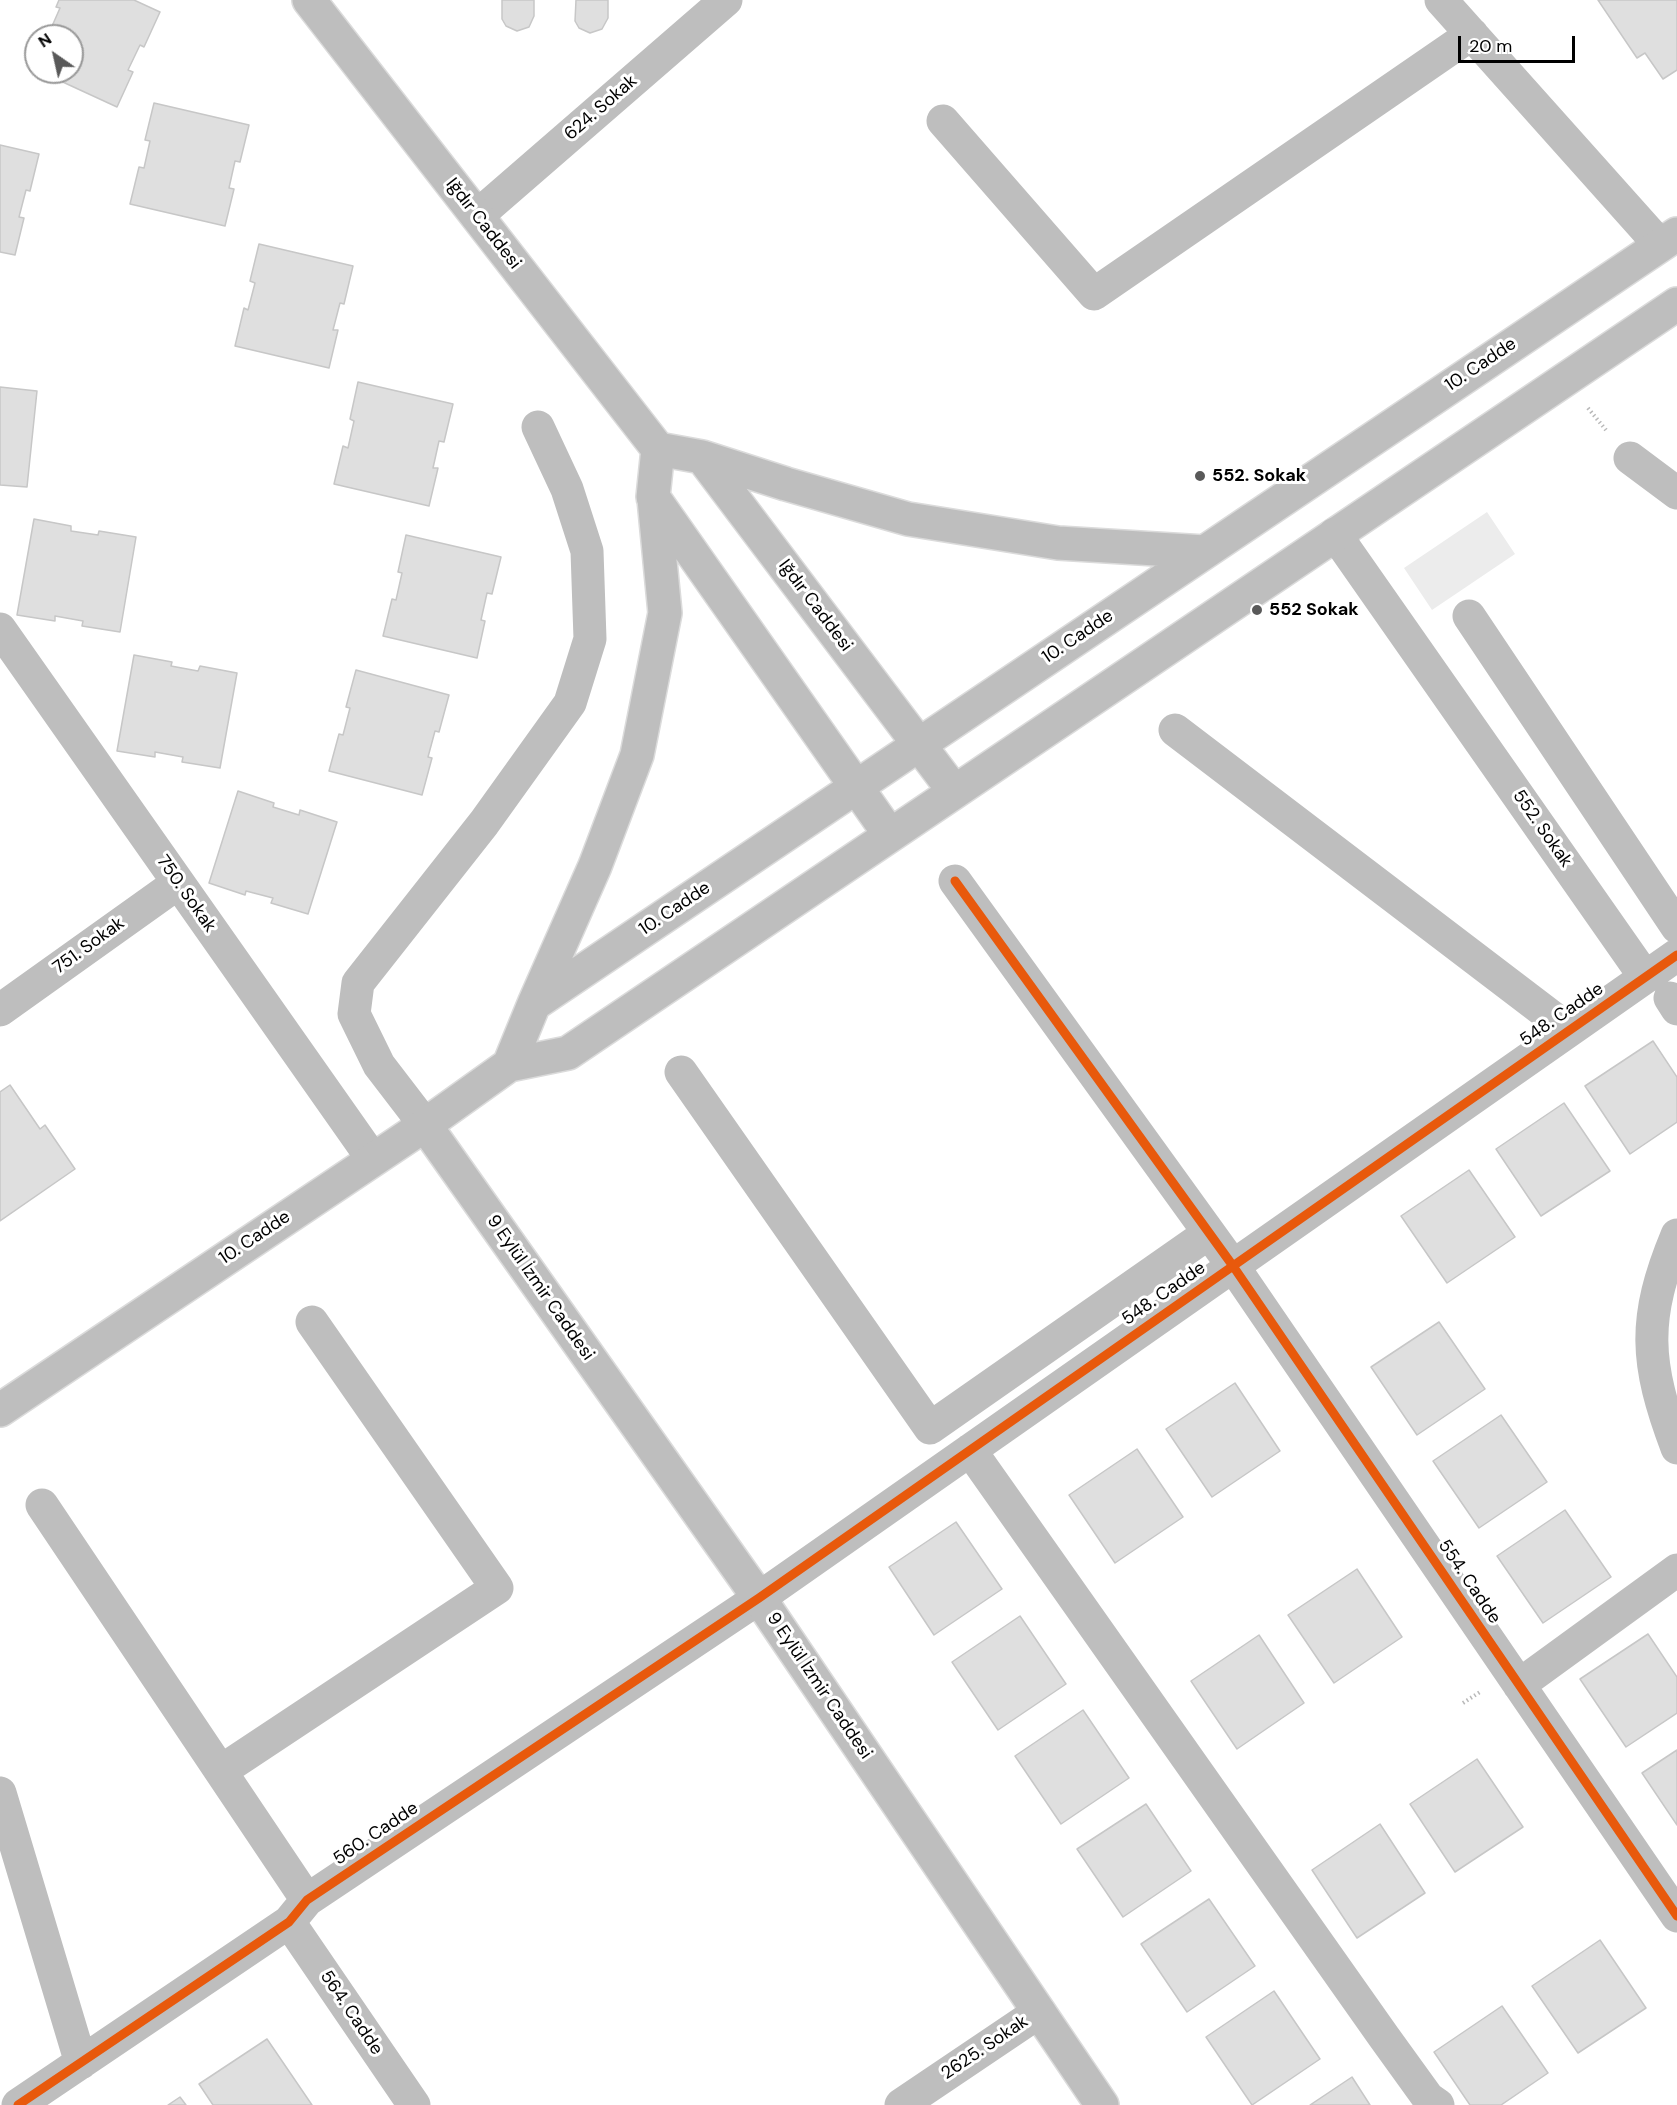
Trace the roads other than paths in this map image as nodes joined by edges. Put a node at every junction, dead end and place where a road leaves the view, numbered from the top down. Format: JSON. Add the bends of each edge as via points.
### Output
{"nodes":[{"id":1,"x":309,"y":0,"type":"edge"},
{"id":2,"x":726,"y":0,"type":"edge"},
{"id":3,"x":1441,"y":0,"type":"edge"},
{"id":4,"x":1472,"y":34,"type":"junction"},
{"id":5,"x":943,"y":121,"type":"dead end"},
{"id":6,"x":477,"y":216,"type":"junction"},
{"id":7,"x":1668,"y":239,"type":"edge"},
{"id":8,"x":1677,"y":304,"type":"edge"},
{"id":9,"x":538,"y":427,"type":"dead end"},
{"id":10,"x":658,"y":448,"type":"junction"},
{"id":11,"x":702,"y":457,"type":"junction"},
{"id":12,"x":1630,"y":458,"type":"road end"},
{"id":13,"x":1677,"y":493,"type":"edge"},
{"id":14,"x":653,"y":497,"type":"junction"},
{"id":15,"x":1335,"y":534,"type":"junction"},
{"id":16,"x":1205,"y":552,"type":"junction"},
{"id":17,"x":1469,"y":616,"type":"dead end"},
{"id":18,"x":0,"y":629,"type":"edge"},
{"id":19,"x":1175,"y":729,"type":"dead end"},
{"id":20,"x":919,"y":745,"type":"junction"},
{"id":21,"x":856,"y":787,"type":"junction"},
{"id":22,"x":954,"y":791,"type":"junction"},
{"id":23,"x":890,"y":835,"type":"junction"},
{"id":24,"x":955,"y":881,"type":"dead end"},
{"id":25,"x":178,"y":883,"type":"junction"},
{"id":26,"x":1677,"y":927,"type":"edge"},
{"id":27,"x":1677,"y":955,"type":"edge"},
{"id":28,"x":1645,"y":977,"type":"junction"},
{"id":29,"x":534,"y":1004,"type":"junction"},
{"id":30,"x":0,"y":1010,"type":"edge"},
{"id":31,"x":1569,"y":1030,"type":"junction"},
{"id":32,"x":509,"y":1065,"type":"junction"},
{"id":33,"x":681,"y":1071,"type":"dead end"},
{"id":34,"x":425,"y":1125,"type":"junction"},
{"id":35,"x":372,"y":1158,"type":"junction"},
{"id":36,"x":1209,"y":1233,"type":"junction"},
{"id":37,"x":1677,"y":1235,"type":"edge"},
{"id":38,"x":1233,"y":1266,"type":"junction"},
{"id":39,"x":312,"y":1322,"type":"dead end"},
{"id":40,"x":0,"y":1410,"type":"edge"},
{"id":41,"x":1677,"y":1448,"type":"edge"},
{"id":42,"x":970,"y":1450,"type":"junction"},
{"id":43,"x":42,"y":1505,"type":"dead end"},
{"id":44,"x":1677,"y":1570,"type":"edge"},
{"id":45,"x":759,"y":1598,"type":"junction"},
{"id":46,"x":1519,"y":1685,"type":"junction"},
{"id":47,"x":221,"y":1771,"type":"junction"},
{"id":48,"x":0,"y":1793,"type":"edge"},
{"id":49,"x":298,"y":1911,"type":"junction"},
{"id":50,"x":1677,"y":1916,"type":"edge"},
{"id":51,"x":1039,"y":2012,"type":"junction"},
{"id":52,"x":81,"y":2063,"type":"junction"},
{"id":53,"x":403,"y":2101,"type":"edge"},
{"id":54,"x":18,"y":2105,"type":"edge"},
{"id":55,"x":902,"y":2105,"type":"edge"},
{"id":56,"x":1102,"y":2105,"type":"edge"},
{"id":57,"x":1438,"y":2105,"type":"edge"}],
"edges":[{"from":1,"to":6,"type":"street","name":"Iğdır Caddesi"},
{"from":2,"to":6,"type":"street","name":"624. Sokak"},
{"from":3,"to":4,"type":"street"},
{"from":4,"to":5,"type":"street","via":[[1094,294]]},
{"from":4,"to":7,"type":"street"},
{"from":6,"to":10,"type":"street","name":"Iğdır Caddesi"},
{"from":7,"to":16,"type":"street","name":"10. Cadde"},
{"from":8,"to":15,"type":"street","name":"10. Cadde"},
{"from":9,"to":34,"type":"street","name":"9 Eylül İzmir Caddesi","via":[[567,489],[586,551],[590,639],[570,703],[484,823],[358,984],[354,1014],[379,1065]]},
{"from":10,"to":11,"type":"street"},
{"from":10,"to":14,"type":"street"},
{"from":11,"to":16,"type":"street","via":[[908,519],[1058,543]]},
{"from":11,"to":20,"type":"street","name":"Iğdır Caddesi"},
{"from":12,"to":13,"type":"street"},
{"from":14,"to":21,"type":"street"},
{"from":14,"to":29,"type":"street","via":[[665,614],[638,755],[595,866]]},
{"from":15,"to":22,"type":"street","name":"10. Cadde"},
{"from":15,"to":28,"type":"street","name":"552. Sokak"},
{"from":16,"to":20,"type":"street","name":"10. Cadde"},
{"from":17,"to":26,"type":"street"},
{"from":18,"to":25,"type":"street","name":"750. Sokak"},
{"from":19,"to":31,"type":"street"},
{"from":20,"to":21,"type":"street","name":"10. Cadde"},
{"from":20,"to":22,"type":"street","name":"Iğdır Caddesi"},
{"from":21,"to":23,"type":"street"},
{"from":21,"to":29,"type":"street","name":"10. Cadde"},
{"from":22,"to":23,"type":"street","name":"10. Cadde"},
{"from":23,"to":32,"type":"street","name":"10. Cadde","via":[[568,1053]]},
{"from":24,"to":36,"type":"street","name":"554. Cadde"},
{"from":25,"to":30,"type":"street","name":"751. Sokak"},
{"from":25,"to":35,"type":"street","name":"750. Sokak"},
{"from":27,"to":28,"type":"street","name":"548. Cadde"},
{"from":28,"to":31,"type":"street","name":"548. Cadde"},
{"from":29,"to":32,"type":"street"},
{"from":31,"to":38,"type":"street","name":"548. Cadde"},
{"from":32,"to":34,"type":"street","name":"10. Cadde"},
{"from":33,"to":36,"type":"street","via":[[930,1428]]},
{"from":34,"to":35,"type":"street","name":"10. Cadde"},
{"from":34,"to":45,"type":"street","name":"9 Eylül İzmir Caddesi"},
{"from":35,"to":40,"type":"street","name":"10. Cadde"},
{"from":36,"to":38,"type":"street","name":"554. Cadde"},
{"from":37,"to":41,"type":"street","via":[[1660,1274],[1650,1350],[1664,1413]]},
{"from":38,"to":42,"type":"street","name":"548. Cadde"},
{"from":38,"to":46,"type":"street","name":"554. Cadde"},
{"from":39,"to":47,"type":"street","via":[[497,1588]]},
{"from":42,"to":45,"type":"street","name":"548. Cadde"},
{"from":42,"to":57,"type":"street","via":[[1384,2037],[1428,2098]]},
{"from":43,"to":47,"type":"street","name":"564. Cadde"},
{"from":44,"to":46,"type":"street"},
{"from":45,"to":49,"type":"street","name":"560. Cadde"},
{"from":45,"to":51,"type":"street","name":"9 Eylül İzmir Caddesi"},
{"from":46,"to":50,"type":"street","name":"554. Cadde"},
{"from":47,"to":49,"type":"street","name":"564. Cadde"},
{"from":48,"to":52,"type":"street"},
{"from":49,"to":52,"type":"street","name":"560. Cadde"},
{"from":49,"to":53,"type":"street","name":"564. Cadde"},
{"from":51,"to":55,"type":"street","name":"2625. Sokak"},
{"from":51,"to":56,"type":"street","name":"9 Eylül İzmir Caddesi"},
{"from":52,"to":54,"type":"street","name":"560. Cadde"}]}
